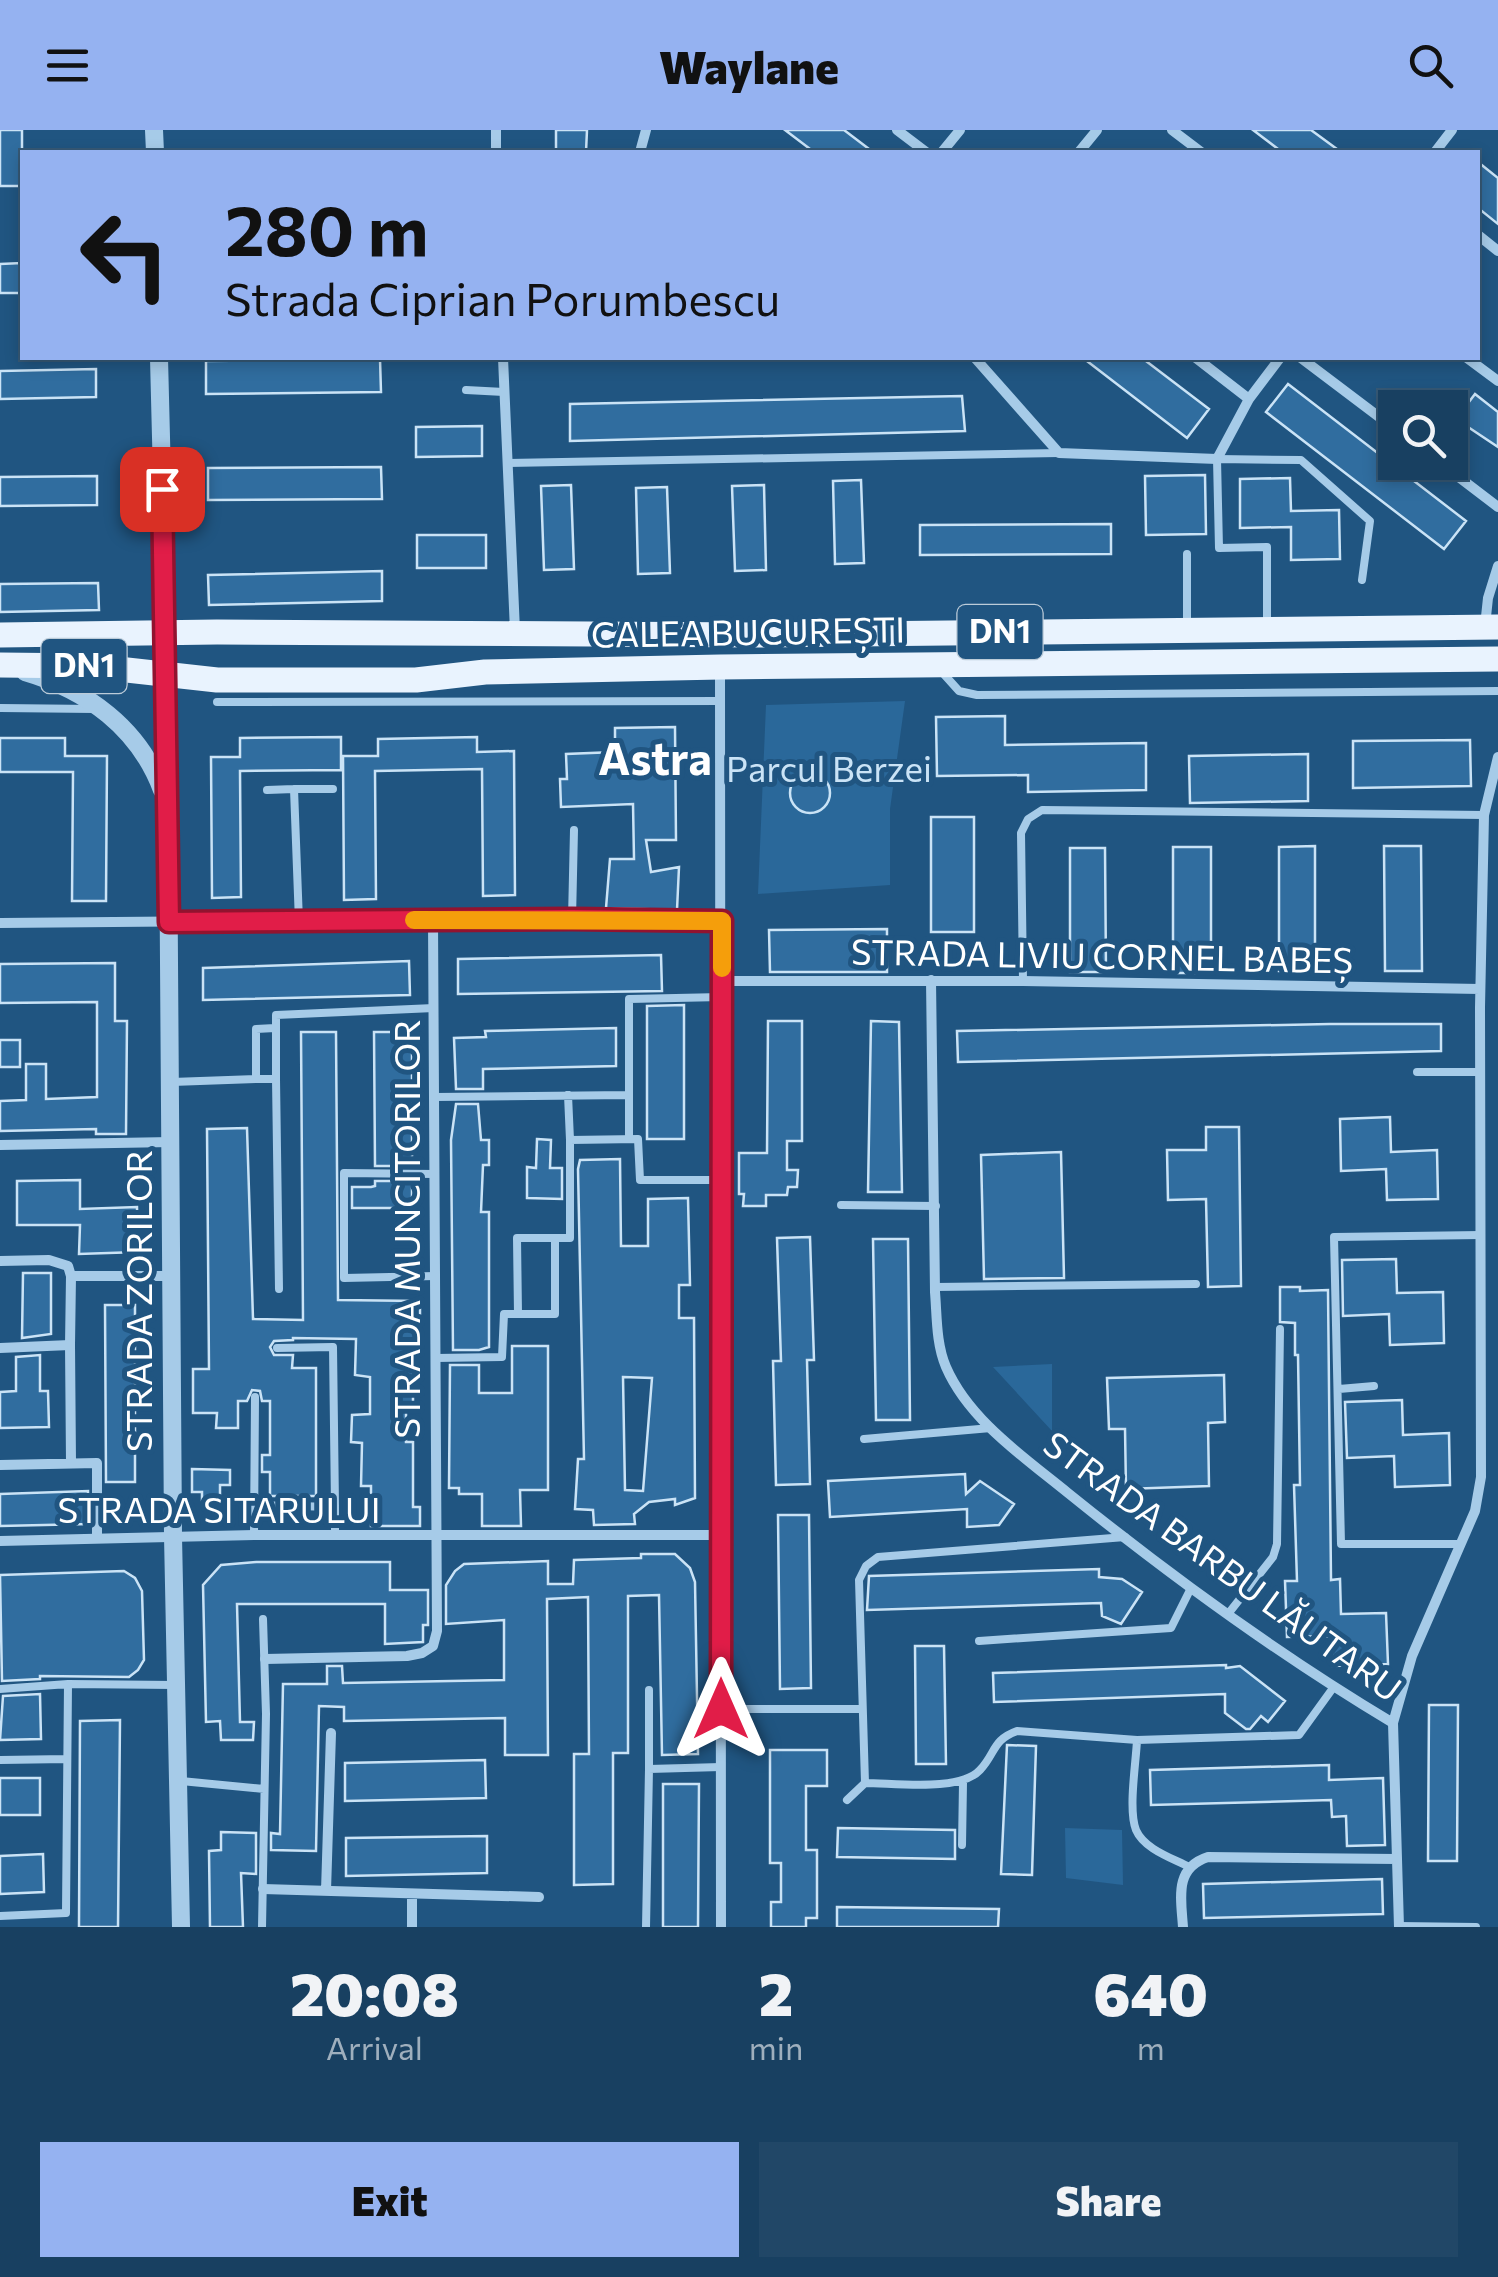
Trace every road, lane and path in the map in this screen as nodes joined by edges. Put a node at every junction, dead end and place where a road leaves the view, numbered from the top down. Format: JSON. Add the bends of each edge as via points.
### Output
{"nodes":[{"id":1,"x":897,"y":130,"type":"edge"},
{"id":2,"x":960,"y":130,"type":"edge"},
{"id":3,"x":1097,"y":130,"type":"edge"},
{"id":4,"x":1172,"y":130,"type":"edge"},
{"id":5,"x":923,"y":150,"type":"edge"},
{"id":6,"x":944,"y":150,"type":"edge"},
{"id":7,"x":1081,"y":150,"type":"edge"},
{"id":8,"x":1198,"y":150,"type":"edge"},
{"id":9,"x":159,"y":360,"type":"edge"},
{"id":10,"x":503,"y":360,"type":"edge"},
{"id":11,"x":978,"y":360,"type":"edge"},
{"id":12,"x":1199,"y":360,"type":"edge"},
{"id":13,"x":1278,"y":360,"type":"edge"},
{"id":14,"x":1304,"y":360,"type":"edge"},
{"id":15,"x":1471,"y":360,"type":"edge"},
{"id":16,"x":1498,"y":381,"type":"edge"},
{"id":17,"x":466,"y":390,"type":"dead end"},
{"id":18,"x":504,"y":392,"type":"junction"},
{"id":19,"x":1249,"y":399,"type":"junction"},
{"id":20,"x":1378,"y":416,"type":"edge"},
{"id":21,"x":1059,"y":454,"type":"junction"},
{"id":22,"x":1216,"y":458,"type":"junction"},
{"id":23,"x":507,"y":463,"type":"junction"},
{"id":24,"x":1463,"y":480,"type":"edge"},
{"id":25,"x":1498,"y":507,"type":"edge"},
{"id":26,"x":1187,"y":554,"type":"dead end"},
{"id":27,"x":1498,"y":566,"type":"edge"},
{"id":28,"x":1362,"y":580,"type":"dead end"},
{"id":29,"x":1492,"y":626,"type":"edge"},
{"id":30,"x":1268,"y":628,"type":"junction"},
{"id":31,"x":1188,"y":630,"type":"junction"},
{"id":32,"x":166,"y":632,"type":"junction"},
{"id":33,"x":515,"y":632,"type":"junction"},
{"id":34,"x":0,"y":636,"type":"edge"},
{"id":35,"x":1498,"y":660,"type":"edge"},
{"id":36,"x":0,"y":666,"type":"edge"},
{"id":37,"x":720,"y":667,"type":"junction"},
{"id":38,"x":938,"y":667,"type":"junction"},
{"id":39,"x":1498,"y":672,"type":"edge"},
{"id":40,"x":167,"y":675,"type":"junction"},
{"id":41,"x":1498,"y":691,"type":"edge"},
{"id":42,"x":720,"y":701,"type":"junction"},
{"id":43,"x":217,"y":702,"type":"dead end"},
{"id":44,"x":0,"y":708,"type":"edge"},
{"id":45,"x":102,"y":709,"type":"junction"},
{"id":46,"x":1498,"y":757,"type":"edge"},
{"id":47,"x":294,"y":789,"type":"junction"},
{"id":48,"x":333,"y":789,"type":"dead end"},
{"id":49,"x":266,"y":790,"type":"dead end"},
{"id":50,"x":168,"y":805,"type":"junction"},
{"id":51,"x":1484,"y":815,"type":"junction"},
{"id":52,"x":574,"y":830,"type":"dead end"},
{"id":53,"x":572,"y":919,"type":"junction"},
{"id":54,"x":433,"y":920,"type":"junction"},
{"id":55,"x":722,"y":921,"type":"junction"},
{"id":56,"x":169,"y":922,"type":"junction"},
{"id":57,"x":299,"y":922,"type":"junction"},
{"id":58,"x":0,"y":923,"type":"edge"},
{"id":59,"x":931,"y":980,"type":"junction"},
{"id":60,"x":1023,"y":981,"type":"junction"},
{"id":61,"x":722,"y":982,"type":"junction"},
{"id":62,"x":1480,"y":989,"type":"junction"},
{"id":63,"x":722,"y":996,"type":"junction"},
{"id":64,"x":434,"y":1008,"type":"junction"},
{"id":65,"x":275,"y":1028,"type":"junction"},
{"id":66,"x":1417,"y":1072,"type":"dead end"},
{"id":67,"x":1480,"y":1072,"type":"junction"},
{"id":68,"x":276,"y":1078,"type":"junction"},
{"id":69,"x":256,"y":1079,"type":"junction"},
{"id":70,"x":172,"y":1082,"type":"junction"},
{"id":71,"x":629,"y":1094,"type":"junction"},
{"id":72,"x":568,"y":1096,"type":"junction"},
{"id":73,"x":434,"y":1097,"type":"junction"},
{"id":74,"x":629,"y":1139,"type":"junction"},
{"id":75,"x":570,"y":1140,"type":"junction"},
{"id":76,"x":172,"y":1142,"type":"junction"},
{"id":77,"x":0,"y":1144,"type":"edge"},
{"id":78,"x":435,"y":1174,"type":"junction"},
{"id":79,"x":722,"y":1180,"type":"junction"},
{"id":80,"x":841,"y":1205,"type":"dead end"},
{"id":81,"x":936,"y":1206,"type":"junction"},
{"id":82,"x":1481,"y":1235,"type":"junction"},
{"id":83,"x":556,"y":1238,"type":"junction"},
{"id":84,"x":0,"y":1261,"type":"edge"},
{"id":85,"x":72,"y":1276,"type":"junction"},
{"id":86,"x":173,"y":1276,"type":"junction"},
{"id":87,"x":436,"y":1276,"type":"junction"},
{"id":88,"x":1196,"y":1284,"type":"dead end"},
{"id":89,"x":935,"y":1287,"type":"junction"},
{"id":90,"x":279,"y":1288,"type":"dead end"},
{"id":91,"x":518,"y":1314,"type":"junction"},
{"id":92,"x":1280,"y":1329,"type":"dead end"},
{"id":93,"x":70,"y":1345,"type":"junction"},
{"id":94,"x":0,"y":1348,"type":"edge"},
{"id":95,"x":277,"y":1348,"type":"dead end"},
{"id":96,"x":436,"y":1358,"type":"junction"},
{"id":97,"x":1374,"y":1386,"type":"dead end"},
{"id":98,"x":1339,"y":1389,"type":"junction"},
{"id":99,"x":255,"y":1397,"type":"dead end"},
{"id":100,"x":992,"y":1428,"type":"junction"},
{"id":101,"x":864,"y":1439,"type":"dead end"},
{"id":102,"x":72,"y":1463,"type":"junction"},
{"id":103,"x":0,"y":1465,"type":"edge"},
{"id":104,"x":254,"y":1505,"type":"junction"},
{"id":105,"x":336,"y":1507,"type":"junction"},
{"id":106,"x":722,"y":1535,"type":"junction"},
{"id":107,"x":173,"y":1536,"type":"junction"},
{"id":108,"x":254,"y":1536,"type":"junction"},
{"id":109,"x":335,"y":1536,"type":"junction"},
{"id":110,"x":98,"y":1537,"type":"junction"},
{"id":111,"x":438,"y":1538,"type":"junction"},
{"id":112,"x":1124,"y":1538,"type":"junction"},
{"id":113,"x":0,"y":1540,"type":"edge"},
{"id":114,"x":1461,"y":1544,"type":"junction"},
{"id":115,"x":1191,"y":1588,"type":"junction"},
{"id":116,"x":1228,"y":1614,"type":"junction"},
{"id":117,"x":263,"y":1618,"type":"dead end"},
{"id":118,"x":979,"y":1641,"type":"dead end"},
{"id":119,"x":264,"y":1659,"type":"junction"},
{"id":120,"x":68,"y":1684,"type":"junction"},
{"id":121,"x":175,"y":1685,"type":"junction"},
{"id":122,"x":0,"y":1688,"type":"edge"},
{"id":123,"x":1334,"y":1688,"type":"junction"},
{"id":124,"x":648,"y":1690,"type":"dead end"},
{"id":125,"x":721,"y":1709,"type":"junction"},
{"id":126,"x":861,"y":1709,"type":"junction"},
{"id":127,"x":1392,"y":1723,"type":"junction"},
{"id":128,"x":331,"y":1733,"type":"dead end"},
{"id":129,"x":1137,"y":1740,"type":"junction"},
{"id":130,"x":67,"y":1758,"type":"junction"},
{"id":131,"x":0,"y":1760,"type":"edge"},
{"id":132,"x":720,"y":1767,"type":"junction"},
{"id":133,"x":649,"y":1769,"type":"junction"},
{"id":134,"x":180,"y":1781,"type":"junction"},
{"id":135,"x":865,"y":1783,"type":"junction"},
{"id":136,"x":963,"y":1783,"type":"junction"},
{"id":137,"x":264,"y":1789,"type":"junction"},
{"id":138,"x":847,"y":1800,"type":"dead end"},
{"id":139,"x":962,"y":1845,"type":"dead end"},
{"id":140,"x":1397,"y":1858,"type":"junction"},
{"id":141,"x":1189,"y":1867,"type":"junction"},
{"id":142,"x":263,"y":1890,"type":"junction"},
{"id":143,"x":326,"y":1890,"type":"junction"},
{"id":144,"x":412,"y":1896,"type":"junction"},
{"id":145,"x":539,"y":1897,"type":"dead end"},
{"id":146,"x":0,"y":1916,"type":"edge"},
{"id":147,"x":181,"y":1927,"type":"edge"},
{"id":148,"x":262,"y":1927,"type":"edge"},
{"id":149,"x":412,"y":1927,"type":"edge"},
{"id":150,"x":646,"y":1927,"type":"edge"},
{"id":151,"x":721,"y":1927,"type":"edge"},
{"id":152,"x":1183,"y":1927,"type":"edge"},
{"id":153,"x":1399,"y":1927,"type":"edge"},
{"id":154,"x":1476,"y":1927,"type":"edge"}],
"edges":[{"from":1,"to":5,"type":"street"},
{"from":2,"to":6,"type":"street"},
{"from":3,"to":7,"type":"street"},
{"from":4,"to":8,"type":"street"},
{"from":9,"to":32,"type":"street","name":"STRADA ZORILOR"},
{"from":10,"to":18,"type":"street"},
{"from":11,"to":21,"type":"street"},
{"from":12,"to":19,"type":"street"},
{"from":13,"to":19,"type":"street"},
{"from":14,"to":20,"type":"street"},
{"from":15,"to":16,"type":"street"},
{"from":17,"to":18,"type":"lane"},
{"from":18,"to":23,"type":"street"},
{"from":19,"to":22,"type":"street"},
{"from":21,"to":22,"type":"street"},
{"from":21,"to":23,"type":"lane"},
{"from":22,"to":28,"type":"lane","via":[[1301,460],[1370,521]]},
{"from":22,"to":30,"type":"lane","via":[[1219,548],[1267,547]]},
{"from":23,"to":33,"type":"street"},
{"from":24,"to":25,"type":"street"},
{"from":26,"to":31,"type":"lane"},
{"from":27,"to":29,"type":"street","via":[[1488,598]]},
{"from":29,"to":30,"type":"main road","name":"CALEA BUCUREȘTI","number":"DN1"},
{"from":30,"to":31,"type":"main road","name":"CALEA BUCUREȘTI","number":"DN1"},
{"from":31,"to":33,"type":"main road","name":"CALEA BUCUREȘTI","number":"DN1"},
{"from":32,"to":33,"type":"main road","name":"CALEA BUCUREȘTI","number":"DN1"},
{"from":32,"to":34,"type":"main road","name":"CALEA BUCUREȘTI","number":"DN1"},
{"from":32,"to":40,"type":"street","name":"STRADA ZORILOR"},
{"from":35,"to":38,"type":"main road","name":"CALEA BUCUREȘTI","number":"DN1"},
{"from":35,"to":39,"type":"street"},
{"from":36,"to":40,"type":"main road","name":"CALEA BUCUREȘTI","number":"DN1"},
{"from":36,"to":45,"type":"street","via":[[61,683]]},
{"from":37,"to":38,"type":"main road","name":"CALEA BUCUREȘTI","number":"DN1"},
{"from":37,"to":40,"type":"main road","name":"CALEA BUCUREȘTI","number":"DN1","via":[[485,672],[416,680]]},
{"from":37,"to":42,"type":"street"},
{"from":38,"to":41,"type":"lane","via":[[953,687],[978,695]]},
{"from":40,"to":50,"type":"street","name":"STRADA ZORILOR"},
{"from":42,"to":43,"type":"lane"},
{"from":42,"to":55,"type":"street"},
{"from":44,"to":45,"type":"lane"},
{"from":45,"to":50,"type":"street","via":[[137,742]]},
{"from":46,"to":51,"type":"street"},
{"from":47,"to":48,"type":"lane"},
{"from":47,"to":49,"type":"lane"},
{"from":47,"to":57,"type":"lane"},
{"from":50,"to":56,"type":"street","name":"STRADA ZORILOR"},
{"from":51,"to":60,"type":"lane","via":[[1042,810],[1022,833]]},
{"from":51,"to":62,"type":"street"},
{"from":52,"to":53,"type":"lane"},
{"from":53,"to":54,"type":"street"},
{"from":53,"to":55,"type":"street"},
{"from":54,"to":57,"type":"street"},
{"from":54,"to":64,"type":"street","name":"STRADA MUNCITORILOR"},
{"from":55,"to":61,"type":"street"},
{"from":56,"to":57,"type":"street"},
{"from":56,"to":58,"type":"street"},
{"from":56,"to":70,"type":"street","name":"STRADA ZORILOR"},
{"from":59,"to":60,"type":"street","name":"STRADA LIVIU CORNEL BABEȘ"},
{"from":59,"to":61,"type":"street","name":"STRADA LIVIU CORNEL BABEȘ"},
{"from":59,"to":81,"type":"street","name":"STRADA BARBU LĂUTARU"},
{"from":60,"to":62,"type":"street","name":"STRADA LIVIU CORNEL BABEȘ"},
{"from":61,"to":63,"type":"street"},
{"from":62,"to":67,"type":"street"},
{"from":63,"to":71,"type":"lane","via":[[628,999]]},
{"from":63,"to":79,"type":"street"},
{"from":64,"to":65,"type":"lane","via":[[276,1015]]},
{"from":64,"to":73,"type":"street","name":"STRADA MUNCITORILOR"},
{"from":65,"to":68,"type":"lane"},
{"from":65,"to":69,"type":"lane","via":[[256,1029]]},
{"from":66,"to":67,"type":"lane"},
{"from":67,"to":82,"type":"street"},
{"from":68,"to":69,"type":"lane"},
{"from":68,"to":90,"type":"lane"},
{"from":69,"to":70,"type":"lane"},
{"from":70,"to":76,"type":"street","name":"STRADA ZORILOR"},
{"from":71,"to":72,"type":"lane"},
{"from":71,"to":74,"type":"lane"},
{"from":72,"to":73,"type":"lane"},
{"from":72,"to":75,"type":"lane"},
{"from":73,"to":78,"type":"street","name":"STRADA MUNCITORILOR"},
{"from":74,"to":75,"type":"lane"},
{"from":74,"to":79,"type":"lane","via":[[638,1139],[640,1180]]},
{"from":75,"to":83,"type":"lane","via":[[570,1238]]},
{"from":76,"to":77,"type":"street"},
{"from":76,"to":86,"type":"street","name":"STRADA ZORILOR"},
{"from":78,"to":87,"type":"street","name":"STRADA MUNCITORILOR"},
{"from":78,"to":87,"type":"lane","via":[[344,1174],[344,1278]]},
{"from":79,"to":106,"type":"street"},
{"from":80,"to":81,"type":"lane"},
{"from":81,"to":89,"type":"street","name":"STRADA BARBU LĂUTARU"},
{"from":82,"to":98,"type":"lane","via":[[1334,1237]]},
{"from":82,"to":114,"type":"street","via":[[1481,1477]]},
{"from":83,"to":91,"type":"lane","via":[[555,1314]]},
{"from":83,"to":91,"type":"lane","via":[[517,1238]]},
{"from":84,"to":85,"type":"street","via":[[59,1262]]},
{"from":85,"to":86,"type":"street"},
{"from":85,"to":93,"type":"street"},
{"from":86,"to":107,"type":"street","name":"STRADA ZORILOR"},
{"from":87,"to":96,"type":"street","name":"STRADA MUNCITORILOR"},
{"from":88,"to":89,"type":"lane"},
{"from":89,"to":100,"type":"street","name":"STRADA BARBU LĂUTARU","via":[[945,1365]]},
{"from":91,"to":96,"type":"lane","via":[[504,1314],[502,1356]]},
{"from":92,"to":116,"type":"lane","via":[[1277,1544]]},
{"from":93,"to":94,"type":"street"},
{"from":93,"to":102,"type":"street"},
{"from":95,"to":105,"type":"lane","via":[[333,1347]]},
{"from":96,"to":111,"type":"street","name":"STRADA MUNCITORILOR"},
{"from":97,"to":98,"type":"lane"},
{"from":98,"to":114,"type":"lane","via":[[1341,1544]]},
{"from":99,"to":104,"type":"lane"},
{"from":100,"to":101,"type":"lane"},
{"from":100,"to":112,"type":"street","name":"STRADA BARBU LĂUTARU"},
{"from":102,"to":103,"type":"street","name":"STRADA SITARULUI"},
{"from":102,"to":110,"type":"street","via":[[97,1463]]},
{"from":104,"to":105,"type":"lane"},
{"from":104,"to":108,"type":"lane"},
{"from":105,"to":109,"type":"lane"},
{"from":106,"to":111,"type":"street","name":"STRADA SITARULUI"},
{"from":106,"to":125,"type":"street"},
{"from":107,"to":108,"type":"street","name":"STRADA SITARULUI"},
{"from":107,"to":110,"type":"street","name":"STRADA SITARULUI"},
{"from":107,"to":121,"type":"street","name":"STRADA ZORILOR"},
{"from":108,"to":109,"type":"street","name":"STRADA SITARULUI"},
{"from":109,"to":111,"type":"street","name":"STRADA SITARULUI"},
{"from":110,"to":113,"type":"street","name":"STRADA SITARULUI"},
{"from":111,"to":119,"type":"street","via":[[433,1646],[407,1656]]},
{"from":112,"to":115,"type":"street","name":"STRADA BARBU LĂUTARU"},
{"from":112,"to":126,"type":"lane","via":[[878,1557],[859,1580]]},
{"from":114,"to":127,"type":"street","via":[[1412,1656]]},
{"from":115,"to":116,"type":"street","name":"STRADA BARBU LĂUTARU"},
{"from":115,"to":118,"type":"lane","via":[[1171,1628]]},
{"from":116,"to":123,"type":"street","name":"STRADA BARBU LĂUTARU"},
{"from":117,"to":119,"type":"lane"},
{"from":119,"to":137,"type":"lane"},
{"from":120,"to":121,"type":"lane"},
{"from":120,"to":122,"type":"lane"},
{"from":120,"to":130,"type":"lane"},
{"from":121,"to":134,"type":"street","name":"STRADA ZORILOR"},
{"from":123,"to":127,"type":"street","name":"STRADA BARBU LĂUTARU"},
{"from":123,"to":129,"type":"lane","via":[[1299,1735]]},
{"from":124,"to":133,"type":"lane"},
{"from":125,"to":126,"type":"lane"},
{"from":125,"to":132,"type":"street"},
{"from":126,"to":135,"type":"lane"},
{"from":127,"to":140,"type":"street","name":"STRADA BARBU LĂUTARU"},
{"from":128,"to":143,"type":"street"},
{"from":129,"to":136,"type":"lane","via":[[1016,1731],[1001,1737]]},
{"from":129,"to":141,"type":"lane","via":[[1136,1830],[1150,1847]]},
{"from":130,"to":131,"type":"lane"},
{"from":130,"to":146,"type":"lane","via":[[66,1913]]},
{"from":132,"to":133,"type":"lane"},
{"from":132,"to":151,"type":"street"},
{"from":133,"to":150,"type":"lane"},
{"from":134,"to":137,"type":"lane"},
{"from":134,"to":147,"type":"street","name":"STRADA ZORILOR"},
{"from":135,"to":136,"type":"lane"},
{"from":135,"to":138,"type":"lane"},
{"from":136,"to":139,"type":"lane"},
{"from":137,"to":142,"type":"lane"},
{"from":140,"to":141,"type":"street","via":[[1208,1857]]},
{"from":140,"to":153,"type":"street","name":"STRADA BARBU LĂUTARU"},
{"from":141,"to":152,"type":"street","via":[[1180,1887]]},
{"from":142,"to":143,"type":"street"},
{"from":142,"to":148,"type":"lane"},
{"from":143,"to":144,"type":"street"},
{"from":144,"to":145,"type":"street"},
{"from":144,"to":149,"type":"street"},
{"from":153,"to":154,"type":"lane"}]}
